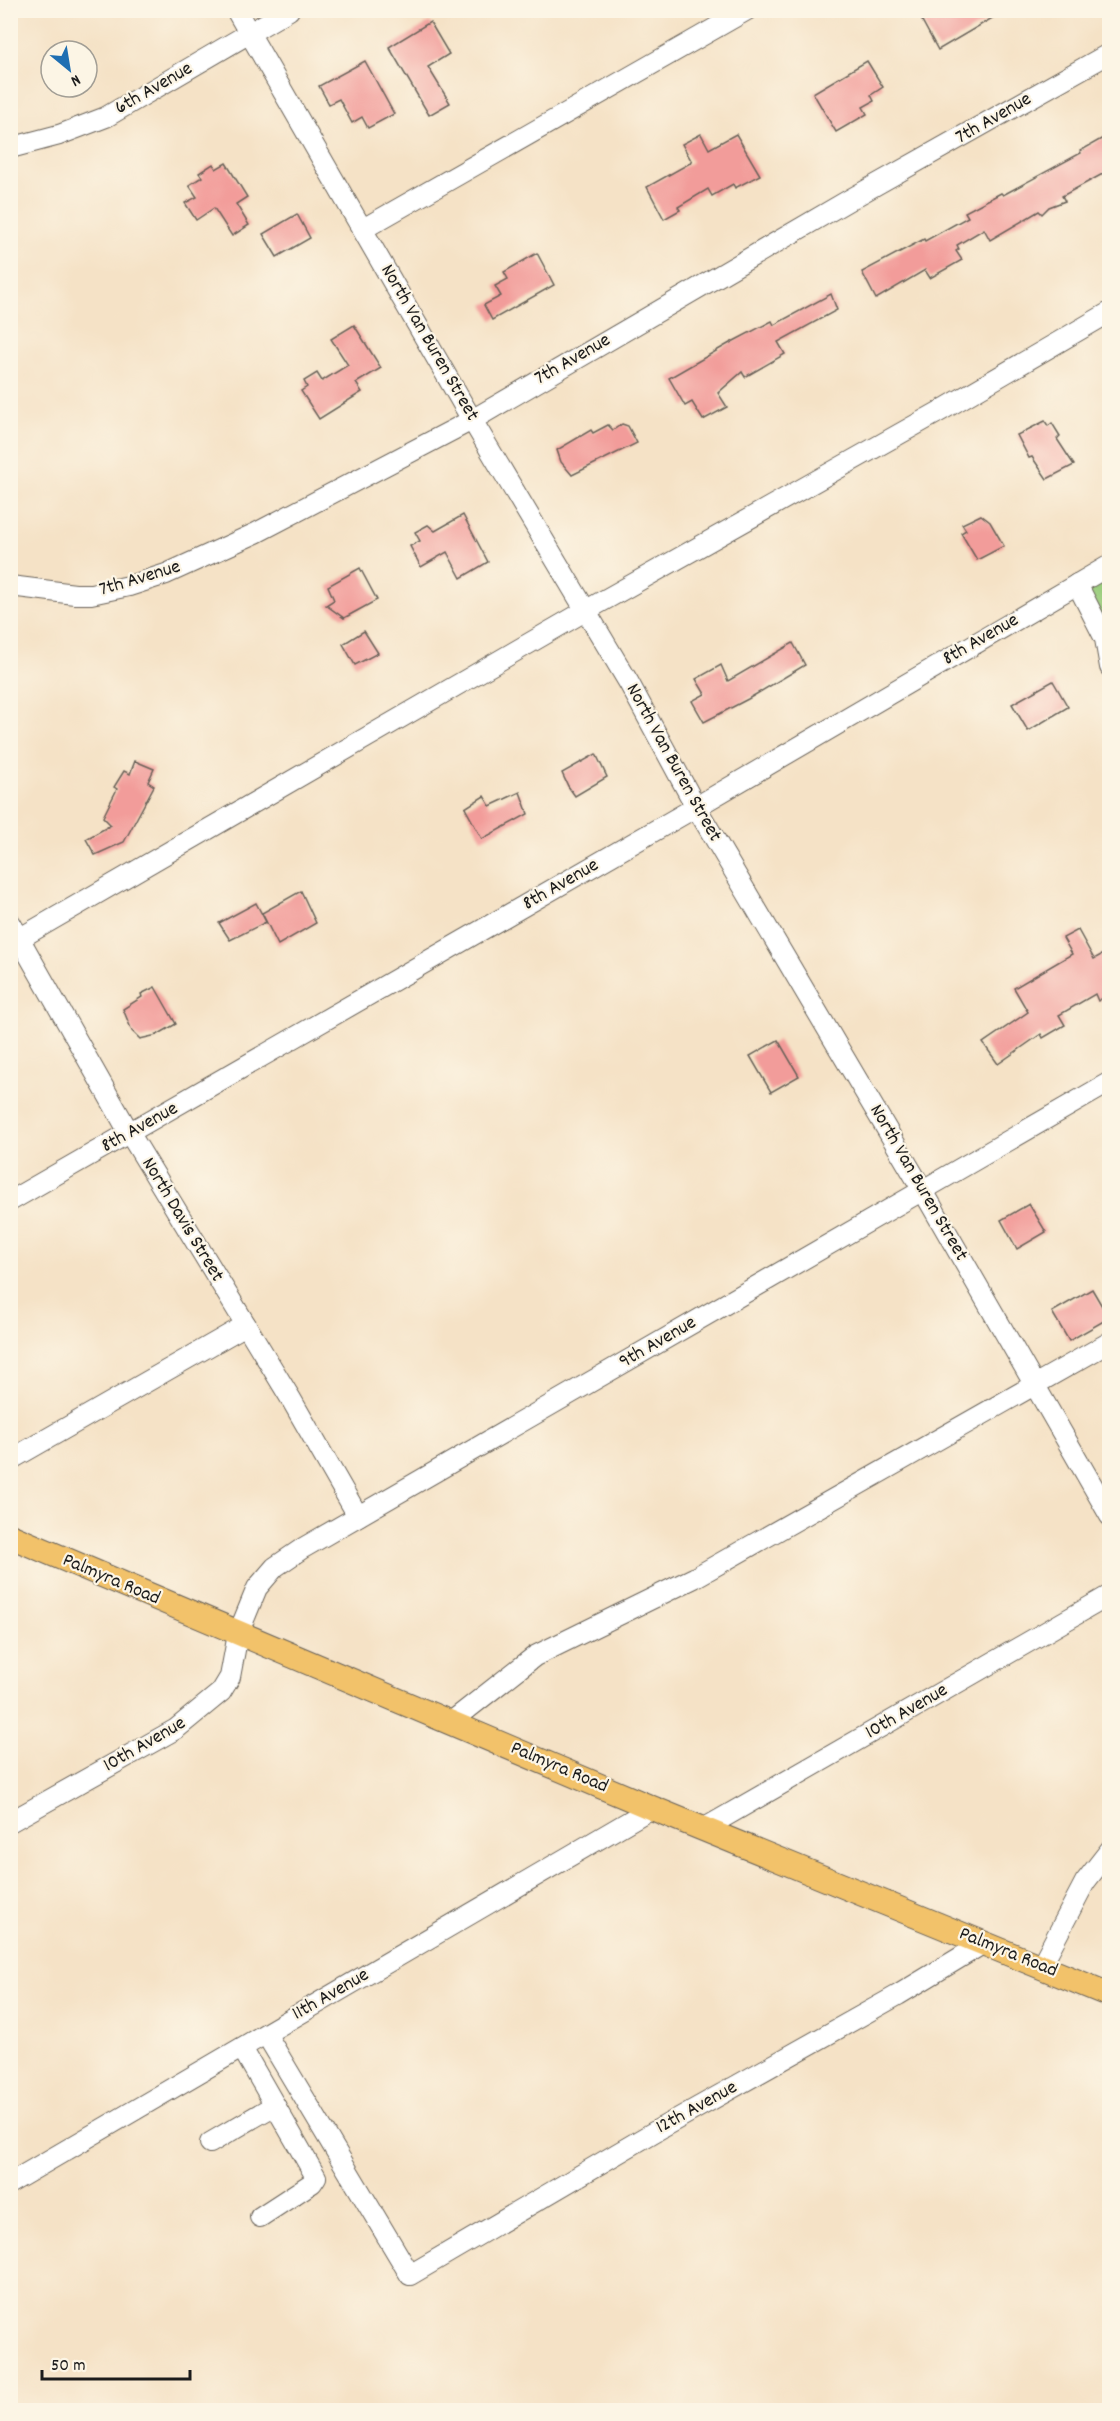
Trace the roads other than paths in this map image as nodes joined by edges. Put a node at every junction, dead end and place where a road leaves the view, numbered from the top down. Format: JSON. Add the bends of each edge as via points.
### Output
{"nodes":[{"id":1,"x":237,"y":10,"type":"edge"},
{"id":2,"x":289,"y":10,"type":"edge"},
{"id":3,"x":747,"y":10,"type":"edge"},
{"id":4,"x":250,"y":34,"type":"junction"},
{"id":5,"x":1110,"y":53,"type":"edge"},
{"id":6,"x":10,"y":148,"type":"edge"},
{"id":7,"x":363,"y":229,"type":"junction"},
{"id":8,"x":1110,"y":312,"type":"edge"},
{"id":9,"x":472,"y":420,"type":"junction"},
{"id":10,"x":1110,"y":565,"type":"edge"},
{"id":11,"x":1077,"y":584,"type":"junction"},
{"id":12,"x":10,"y":586,"type":"edge"},
{"id":13,"x":585,"y":611,"type":"junction"},
{"id":14,"x":1110,"y":667,"type":"edge"},
{"id":15,"x":696,"y":807,"type":"junction"},
{"id":16,"x":14,"y":935,"type":"edge"},
{"id":17,"x":1110,"y":1082,"type":"edge"},
{"id":18,"x":130,"y":1134,"type":"junction"},
{"id":19,"x":922,"y":1189,"type":"junction"},
{"id":20,"x":10,"y":1201,"type":"edge"},
{"id":21,"x":246,"y":1325,"type":"junction"},
{"id":22,"x":1110,"y":1342,"type":"edge"},
{"id":23,"x":1034,"y":1385,"type":"junction"},
{"id":24,"x":10,"y":1460,"type":"edge"},
{"id":25,"x":358,"y":1516,"type":"junction"},
{"id":26,"x":1110,"y":1516,"type":"edge"},
{"id":27,"x":10,"y":1536,"type":"edge"},
{"id":28,"x":1110,"y":1595,"type":"edge"},
{"id":29,"x":238,"y":1634,"type":"junction"},
{"id":30,"x":451,"y":1722,"type":"junction"},
{"id":31,"x":652,"y":1808,"type":"junction"},
{"id":32,"x":10,"y":1822,"type":"edge"},
{"id":33,"x":705,"y":1828,"type":"junction"},
{"id":34,"x":1110,"y":1850,"type":"edge"},
{"id":35,"x":984,"y":1943,"type":"junction"},
{"id":36,"x":1041,"y":1966,"type":"junction"},
{"id":37,"x":1110,"y":1995,"type":"edge"},
{"id":38,"x":266,"y":2034,"type":"junction"},
{"id":39,"x":242,"y":2048,"type":"junction"},
{"id":40,"x":276,"y":2105,"type":"junction"},
{"id":41,"x":210,"y":2143,"type":"dead end"},
{"id":42,"x":10,"y":2183,"type":"edge"},
{"id":43,"x":260,"y":2217,"type":"dead end"}],
"edges":[{"from":1,"to":4,"type":"street","name":"North Van Buren Street"},
{"from":2,"to":4,"type":"street","name":"6th Avenue"},
{"from":3,"to":7,"type":"street"},
{"from":4,"to":6,"type":"street","name":"6th Avenue","via":[[106,117]]},
{"from":4,"to":7,"type":"street","name":"North Van Buren Street"},
{"from":5,"to":9,"type":"street","name":"7th Avenue","via":[[838,206]]},
{"from":7,"to":9,"type":"street","name":"North Van Buren Street"},
{"from":8,"to":13,"type":"street"},
{"from":9,"to":12,"type":"street","name":"7th Avenue","via":[[256,533],[166,574],[91,594]]},
{"from":9,"to":13,"type":"street","name":"North Van Buren Street"},
{"from":10,"to":11,"type":"street","name":"8th Avenue"},
{"from":11,"to":14,"type":"street","via":[[1105,639]]},
{"from":11,"to":15,"type":"street","name":"8th Avenue"},
{"from":13,"to":15,"type":"street","name":"North Van Buren Street"},
{"from":13,"to":16,"type":"street"},
{"from":15,"to":18,"type":"street","name":"8th Avenue"},
{"from":15,"to":19,"type":"street","name":"North Van Buren Street"},
{"from":16,"to":18,"type":"street","name":"North Davis Street"},
{"from":17,"to":19,"type":"street","name":"9th Avenue"},
{"from":18,"to":20,"type":"street","name":"8th Avenue"},
{"from":18,"to":21,"type":"street","name":"North Davis Street"},
{"from":19,"to":23,"type":"street","name":"North Van Buren Street"},
{"from":19,"to":25,"type":"street","name":"9th Avenue"},
{"from":21,"to":24,"type":"street"},
{"from":21,"to":25,"type":"street","name":"North Davis Street"},
{"from":22,"to":23,"type":"street"},
{"from":23,"to":26,"type":"street","name":"North Van Buren Street"},
{"from":23,"to":30,"type":"street","via":[[694,1578],[535,1656]]},
{"from":25,"to":29,"type":"street","name":"9th Avenue","via":[[275,1567],[257,1588]]},
{"from":27,"to":29,"type":"main road","name":"Palmyra Road"},
{"from":28,"to":33,"type":"street","name":"10th Avenue"},
{"from":29,"to":30,"type":"main road","name":"Palmyra Road"},
{"from":29,"to":32,"type":"street","name":"10th Avenue","via":[[230,1677],[221,1692],[198,1713],[176,1730]]},
{"from":30,"to":31,"type":"main road","name":"Palmyra Road"},
{"from":31,"to":33,"type":"main road","name":"Palmyra Road"},
{"from":31,"to":38,"type":"street","name":"11th Avenue"},
{"from":33,"to":35,"type":"main road","name":"Palmyra Road"},
{"from":34,"to":36,"type":"street","via":[[1085,1882]]},
{"from":35,"to":36,"type":"main road","name":"Palmyra Road"},
{"from":35,"to":38,"type":"street","name":"12th Avenue","via":[[410,2276]]},
{"from":36,"to":37,"type":"main road","name":"Palmyra Road"},
{"from":38,"to":39,"type":"street","name":"11th Avenue"},
{"from":39,"to":40,"type":"street"},
{"from":39,"to":42,"type":"street","name":"11th Avenue"},
{"from":40,"to":41,"type":"street"},
{"from":40,"to":43,"type":"street","via":[[316,2176],[312,2183]]}]}
